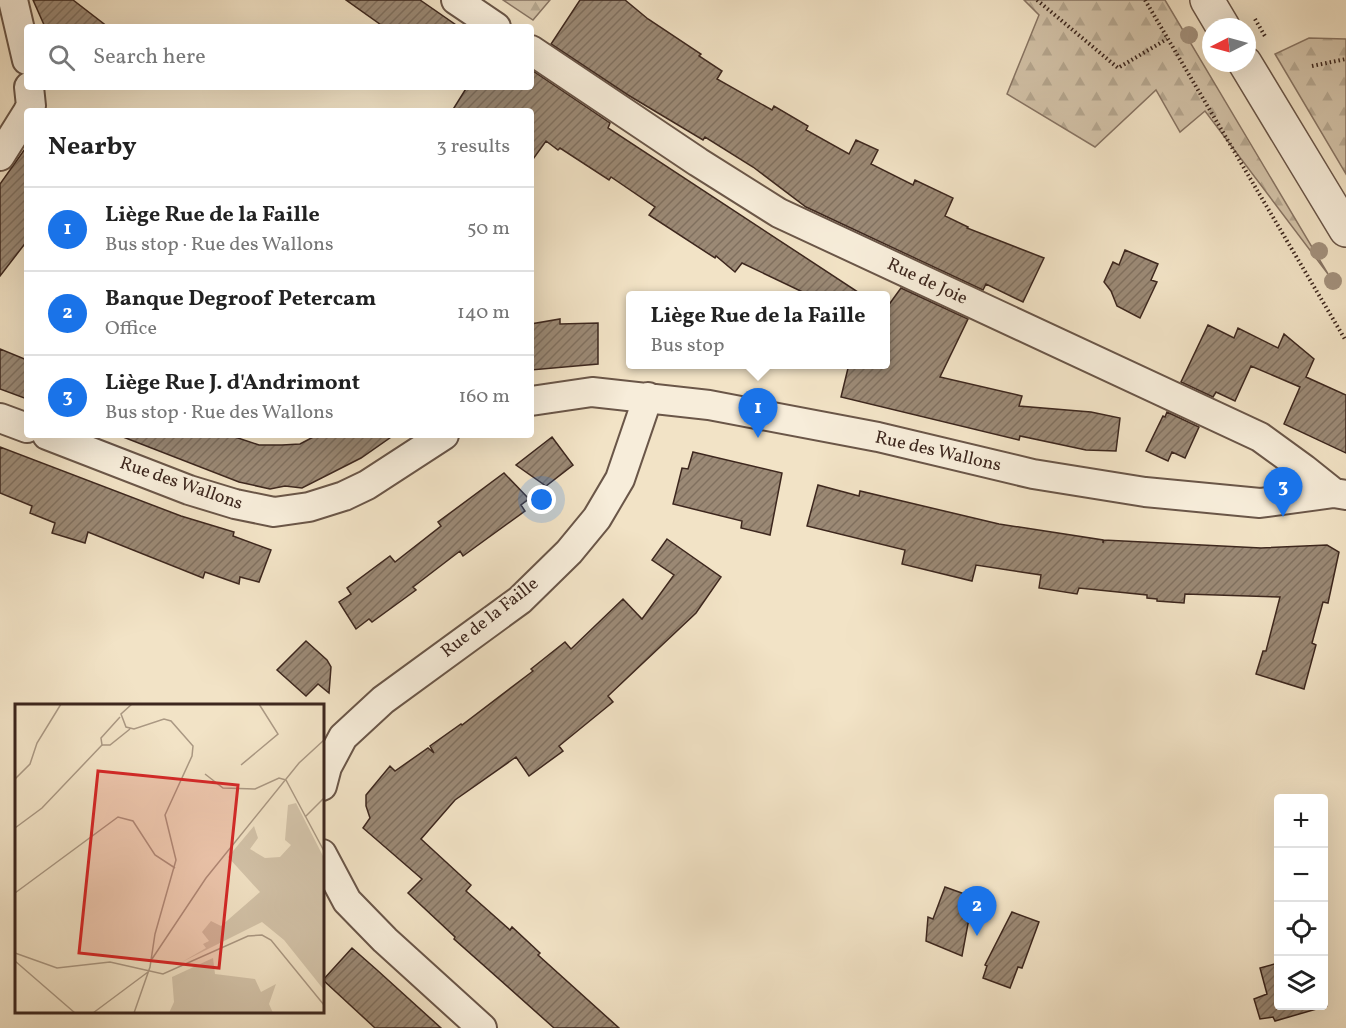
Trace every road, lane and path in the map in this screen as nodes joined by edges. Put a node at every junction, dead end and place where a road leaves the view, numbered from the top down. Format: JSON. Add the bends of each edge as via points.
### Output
{"nodes":[{"id":1,"x":13,"y":0,"type":"edge"},
{"id":2,"x":456,"y":0,"type":"edge"},
{"id":3,"x":1037,"y":0,"type":"edge"},
{"id":4,"x":1145,"y":0,"type":"edge"},
{"id":5,"x":1207,"y":0,"type":"edge"},
{"id":6,"x":1218,"y":18,"type":"edge"},
{"id":7,"x":492,"y":24,"type":"edge"},
{"id":8,"x":1167,"y":39,"type":"junction"},
{"id":9,"x":24,"y":47,"type":"edge"},
{"id":10,"x":534,"y":52,"type":"edge"},
{"id":11,"x":1346,"y":59,"type":"edge"},
{"id":12,"x":1312,"y":66,"type":"dead end"},
{"id":13,"x":1250,"y":72,"type":"edge"},
{"id":14,"x":29,"y":90,"type":"edge"},
{"id":15,"x":30,"y":108,"type":"edge"},
{"id":16,"x":24,"y":118,"type":"edge"},
{"id":17,"x":0,"y":156,"type":"edge"},
{"id":18,"x":1346,"y":230,"type":"edge"},
{"id":19,"x":1346,"y":341,"type":"edge"},
{"id":20,"x":648,"y":397,"type":"junction"},
{"id":21,"x":534,"y":401,"type":"edge"},
{"id":22,"x":0,"y":418,"type":"edge"},
{"id":23,"x":24,"y":427,"type":"edge"},
{"id":24,"x":56,"y":438,"type":"edge"},
{"id":25,"x":439,"y":438,"type":"edge"},
{"id":26,"x":1340,"y":494,"type":"edge"},
{"id":27,"x":324,"y":778,"type":"edge"},
{"id":28,"x":324,"y":858,"type":"edge"},
{"id":29,"x":482,"y":1028,"type":"edge"}],
"edges":[{"from":1,"to":9,"type":"street"},
{"from":2,"to":7,"type":"street"},
{"from":3,"to":8,"type":"path","via":[[1118,68]]},
{"from":4,"to":8,"type":"path"},
{"from":5,"to":6,"type":"street"},
{"from":8,"to":19,"type":"path"},
{"from":10,"to":26,"type":"street","name":"Rue de Joie","via":[[779,213],[1260,436]]},
{"from":11,"to":12,"type":"path"},
{"from":13,"to":18,"type":"street"},
{"from":14,"to":15,"type":"street"},
{"from":16,"to":17,"type":"street"},
{"from":20,"to":21,"type":"street","name":"Rue des Wallons","via":[[592,392]]},
{"from":20,"to":26,"type":"street","name":"Rue des Wallons","via":[[878,437],[1033,474],[1145,492],[1260,502]]},
{"from":20,"to":27,"type":"street","name":"Rue de la Faille","via":[[620,479],[597,518],[569,552],[520,600],[383,700],[343,737]]},
{"from":22,"to":23,"type":"street"},
{"from":24,"to":25,"type":"street","name":"Rue des Wallons","via":[[189,490],[274,512],[344,496]]},
{"from":28,"to":29,"type":"street","via":[[347,901]]}]}
